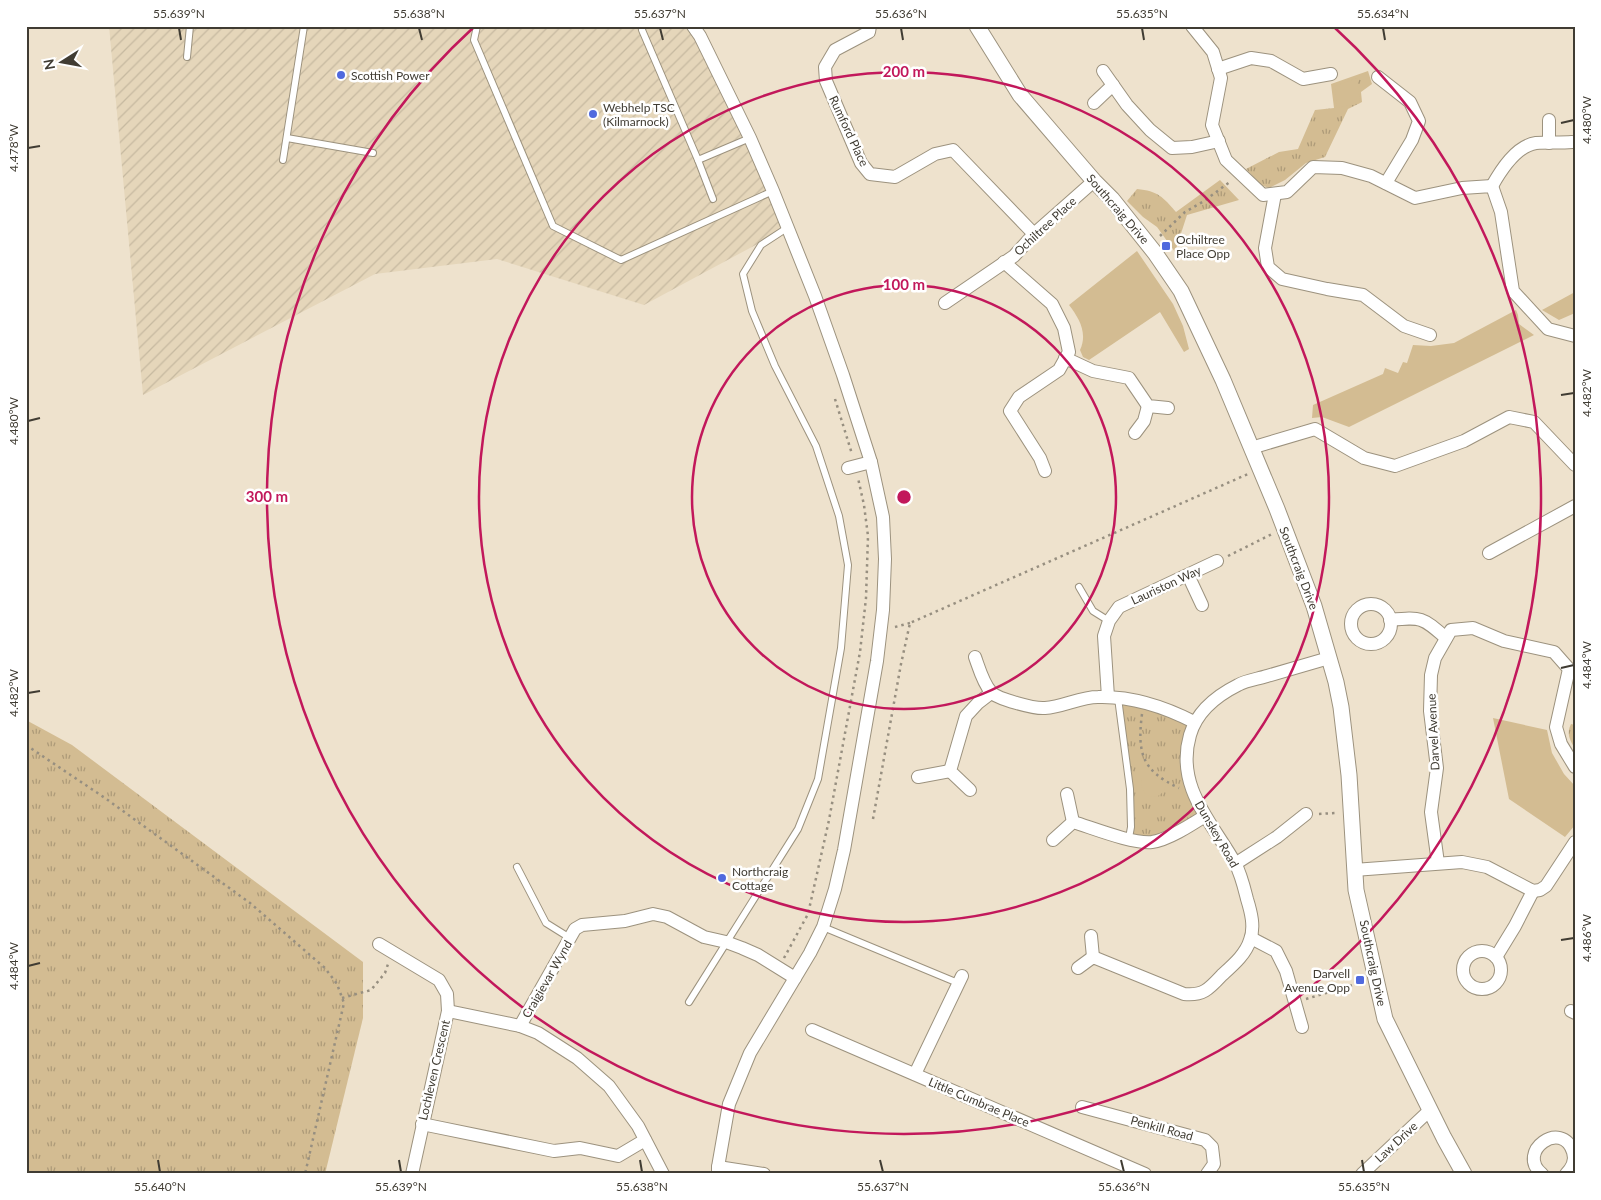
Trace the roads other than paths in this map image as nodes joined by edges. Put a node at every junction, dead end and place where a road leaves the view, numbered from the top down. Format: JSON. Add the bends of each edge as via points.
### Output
{"nodes":[{"id":1,"x":190,"y":26,"type":"edge"},
{"id":2,"x":304,"y":26,"type":"edge"},
{"id":3,"x":477,"y":26,"type":"edge"},
{"id":4,"x":693,"y":26,"type":"edge"},
{"id":5,"x":870,"y":26,"type":"edge"},
{"id":6,"x":977,"y":26,"type":"edge"},
{"id":7,"x":1192,"y":26,"type":"edge"},
{"id":8,"x":642,"y":30,"type":"dead end"},
{"id":9,"x":188,"y":57,"type":"dead end"},
{"id":10,"x":1218,"y":69,"type":"junction"},
{"id":11,"x":1103,"y":71,"type":"dead end"},
{"id":12,"x":1331,"y":74,"type":"dead end"},
{"id":13,"x":1378,"y":77,"type":"dead end"},
{"id":14,"x":1113,"y":85,"type":"junction"},
{"id":15,"x":1094,"y":103,"type":"dead end"},
{"id":16,"x":1549,"y":120,"type":"dead end"},
{"id":17,"x":287,"y":138,"type":"junction"},
{"id":18,"x":750,"y":138,"type":"junction"},
{"id":19,"x":1219,"y":141,"type":"junction"},
{"id":20,"x":1572,"y":142,"type":"dead end"},
{"id":21,"x":1549,"y":143,"type":"junction"},
{"id":22,"x":373,"y":153,"type":"dead end"},
{"id":23,"x":283,"y":160,"type":"dead end"},
{"id":24,"x":698,"y":160,"type":"junction"},
{"id":25,"x":1094,"y":181,"type":"junction"},
{"id":26,"x":1386,"y":184,"type":"junction"},
{"id":27,"x":1492,"y":186,"type":"junction"},
{"id":28,"x":773,"y":191,"type":"junction"},
{"id":29,"x":1275,"y":194,"type":"junction"},
{"id":30,"x":714,"y":199,"type":"dead end"},
{"id":31,"x":787,"y":228,"type":"junction"},
{"id":32,"x":1034,"y":234,"type":"junction"},
{"id":33,"x":1004,"y":262,"type":"junction"},
{"id":34,"x":945,"y":303,"type":"dead end"},
{"id":35,"x":1430,"y":335,"type":"dead end"},
{"id":36,"x":1575,"y":336,"type":"edge"},
{"id":37,"x":1065,"y":358,"type":"junction"},
{"id":38,"x":1148,"y":406,"type":"junction"},
{"id":39,"x":1168,"y":408,"type":"dead end"},
{"id":40,"x":1135,"y":433,"type":"dead end"},
{"id":41,"x":1251,"y":448,"type":"junction"},
{"id":42,"x":871,"y":462,"type":"junction"},
{"id":43,"x":1575,"y":465,"type":"edge"},
{"id":44,"x":848,"y":468,"type":"dead end"},
{"id":45,"x":1045,"y":471,"type":"dead end"},
{"id":46,"x":1575,"y":506,"type":"edge"},
{"id":47,"x":1489,"y":553,"type":"dead end"},
{"id":48,"x":1217,"y":562,"type":"road end"},
{"id":49,"x":1188,"y":575,"type":"junction"},
{"id":50,"x":1079,"y":587,"type":"dead end"},
{"id":51,"x":1202,"y":605,"type":"dead end"},
{"id":52,"x":1390,"y":620,"type":"dead end"},
{"id":53,"x":1109,"y":621,"type":"junction"},
{"id":54,"x":1446,"y":638,"type":"junction"},
{"id":55,"x":975,"y":657,"type":"dead end"},
{"id":56,"x":1329,"y":658,"type":"junction"},
{"id":57,"x":991,"y":693,"type":"junction"},
{"id":58,"x":1114,"y":697,"type":"junction"},
{"id":59,"x":1194,"y":722,"type":"junction"},
{"id":60,"x":1575,"y":768,"type":"edge"},
{"id":61,"x":950,"y":771,"type":"junction"},
{"id":62,"x":918,"y":777,"type":"dead end"},
{"id":63,"x":970,"y":790,"type":"dead end"},
{"id":64,"x":1067,"y":794,"type":"dead end"},
{"id":65,"x":1306,"y":814,"type":"road end"},
{"id":66,"x":1204,"y":816,"type":"junction"},
{"id":67,"x":1073,"y":822,"type":"junction"},
{"id":68,"x":1129,"y":838,"type":"junction"},
{"id":69,"x":1053,"y":840,"type":"dead end"},
{"id":70,"x":1575,"y":842,"type":"edge"},
{"id":71,"x":1438,"y":863,"type":"junction"},
{"id":72,"x":1235,"y":864,"type":"junction"},
{"id":73,"x":517,"y":867,"type":"dead end"},
{"id":74,"x":1354,"y":870,"type":"junction"},
{"id":75,"x":1533,"y":891,"type":"junction"},
{"id":76,"x":823,"y":927,"type":"junction"},
{"id":77,"x":1091,"y":936,"type":"dead end"},
{"id":78,"x":570,"y":938,"type":"junction"},
{"id":79,"x":1251,"y":938,"type":"junction"},
{"id":80,"x":726,"y":942,"type":"junction"},
{"id":81,"x":379,"y":944,"type":"dead end"},
{"id":82,"x":1093,"y":957,"type":"junction"},
{"id":83,"x":1496,"y":957,"type":"dead end"},
{"id":84,"x":1078,"y":968,"type":"dead end"},
{"id":85,"x":795,"y":978,"type":"junction"},
{"id":86,"x":960,"y":980,"type":"joint"},
{"id":87,"x":689,"y":1002,"type":"dead end"},
{"id":88,"x":448,"y":1011,"type":"junction"},
{"id":89,"x":520,"y":1026,"type":"junction"},
{"id":90,"x":1302,"y":1027,"type":"dead end"},
{"id":91,"x":812,"y":1030,"type":"dead end"},
{"id":92,"x":915,"y":1074,"type":"junction"},
{"id":93,"x":1082,"y":1107,"type":"dead end"},
{"id":94,"x":1430,"y":1110,"type":"junction"},
{"id":95,"x":422,"y":1124,"type":"junction"},
{"id":96,"x":645,"y":1140,"type":"junction"},
{"id":97,"x":718,"y":1170,"type":"edge"},
{"id":98,"x":412,"y":1174,"type":"edge"},
{"id":99,"x":663,"y":1174,"type":"edge"},
{"id":100,"x":764,"y":1174,"type":"edge"},
{"id":101,"x":1145,"y":1174,"type":"edge"},
{"id":102,"x":1208,"y":1174,"type":"edge"},
{"id":103,"x":1362,"y":1174,"type":"edge"},
{"id":104,"x":1464,"y":1174,"type":"edge"},
{"id":105,"x":1542,"y":1174,"type":"edge"},
{"id":106,"x":1566,"y":1174,"type":"edge"}],
"edges":[{"from":1,"to":9,"type":"lane"},
{"from":2,"to":17,"type":"lane"},
{"from":3,"to":28,"type":"lane","via":[[474,40],[553,226],[621,260]]},
{"from":4,"to":18,"type":"street"},
{"from":5,"to":32,"type":"street","name":"Rumford Place","via":[[869,32],[835,50],[825,67],[826,80],[861,163],[870,174],[895,177],[935,154],[953,150]]},
{"from":6,"to":25,"type":"street","name":"Southcraig Drive","via":[[1020,95]]},
{"from":7,"to":10,"type":"street","via":[[1213,52]]},
{"from":8,"to":24,"type":"lane"},
{"from":10,"to":12,"type":"street","via":[[1251,58],[1271,61],[1304,79]]},
{"from":10,"to":19,"type":"street","via":[[1221,78],[1212,125]]},
{"from":11,"to":14,"type":"street"},
{"from":13,"to":26,"type":"street","via":[[1410,102],[1419,121],[1412,140]]},
{"from":14,"to":15,"type":"street"},
{"from":14,"to":19,"type":"street","via":[[1150,130],[1172,148]]},
{"from":16,"to":21,"type":"street"},
{"from":17,"to":22,"type":"lane"},
{"from":17,"to":23,"type":"lane"},
{"from":18,"to":24,"type":"lane"},
{"from":18,"to":28,"type":"street"},
{"from":19,"to":29,"type":"street","via":[[1226,160],[1263,195]]},
{"from":20,"to":21,"type":"street"},
{"from":21,"to":27,"type":"street","via":[[1534,143],[1512,156]]},
{"from":24,"to":30,"type":"lane"},
{"from":25,"to":32,"type":"street","name":"Ochiltree Place"},
{"from":25,"to":41,"type":"street","name":"Southcraig Drive","via":[[1150,245],[1182,291]]},
{"from":26,"to":27,"type":"street","via":[[1415,198],[1462,188]]},
{"from":26,"to":29,"type":"street","via":[[1342,168],[1313,167],[1286,192]]},
{"from":27,"to":36,"type":"street","via":[[1501,212],[1513,290],[1548,329]]},
{"from":28,"to":31,"type":"street"},
{"from":29,"to":35,"type":"street","via":[[1265,248],[1268,267],[1282,279],[1363,295],[1404,326]]},
{"from":31,"to":42,"type":"street","via":[[837,357]]},
{"from":31,"to":80,"type":"lane","via":[[761,245],[743,274],[752,311],[775,366],[816,446],[839,516],[848,574],[841,648],[818,779],[798,829]]},
{"from":32,"to":33,"type":"street","name":"Ochiltree Place"},
{"from":33,"to":34,"type":"street","name":"Ochiltree Place"},
{"from":33,"to":37,"type":"street","via":[[1052,304],[1064,328],[1069,352]]},
{"from":37,"to":38,"type":"street","via":[[1093,371],[1129,378]]},
{"from":37,"to":45,"type":"street","via":[[1059,370],[1020,397],[1010,411]]},
{"from":38,"to":39,"type":"street"},
{"from":38,"to":40,"type":"street","via":[[1144,421]]},
{"from":41,"to":43,"type":"street","via":[[1315,429],[1364,458],[1395,466],[1464,440],[1509,417],[1534,422]]},
{"from":41,"to":56,"type":"street","name":"Southcraig Drive","via":[[1314,606]]},
{"from":42,"to":44,"type":"street"},
{"from":42,"to":76,"type":"street","via":[[883,518],[883,610],[844,850]]},
{"from":46,"to":47,"type":"street"},
{"from":48,"to":49,"type":"street","name":"Lauriston Way"},
{"from":49,"to":51,"type":"street"},
{"from":49,"to":53,"type":"street","name":"Lauriston Way","via":[[1119,607]]},
{"from":50,"to":53,"type":"lane","via":[[1092,611]]},
{"from":52,"to":54,"type":"street","via":[[1414,618],[1428,622]]},
{"from":53,"to":58,"type":"street","via":[[1104,636]]},
{"from":54,"to":60,"type":"street","via":[[1451,630],[1473,628],[1504,641],[1554,652],[1569,669],[1556,726],[1561,744]]},
{"from":54,"to":71,"type":"street","name":"Darvel Avenue","via":[[1435,658],[1431,675],[1430,711],[1437,768],[1431,812]]},
{"from":55,"to":57,"type":"street"},
{"from":56,"to":59,"type":"street","name":"Dunskey Road","via":[[1239,684],[1209,703]]},
{"from":56,"to":74,"type":"street","name":"Southcraig Drive","via":[[1341,707],[1349,775]]},
{"from":57,"to":58,"type":"street","via":[[1044,708],[1096,697]]},
{"from":57,"to":61,"type":"street","via":[[966,716]]},
{"from":58,"to":59,"type":"street","via":[[1144,703]]},
{"from":58,"to":68,"type":"lane","via":[[1130,789]]},
{"from":59,"to":66,"type":"street","name":"Dunskey Road","via":[[1187,745],[1188,774]]},
{"from":61,"to":62,"type":"street"},
{"from":61,"to":63,"type":"street"},
{"from":64,"to":67,"type":"street"},
{"from":65,"to":72,"type":"street"},
{"from":66,"to":68,"type":"street","via":[[1152,842]]},
{"from":66,"to":72,"type":"street","name":"Dunskey Road"},
{"from":67,"to":68,"type":"street"},
{"from":67,"to":69,"type":"street"},
{"from":70,"to":75,"type":"street","via":[[1546,886]]},
{"from":71,"to":74,"type":"street"},
{"from":71,"to":75,"type":"street","via":[[1462,862],[1488,867]]},
{"from":72,"to":79,"type":"street","name":"Dunskey Road","via":[[1250,907]]},
{"from":73,"to":78,"type":"lane","via":[[546,923]]},
{"from":74,"to":94,"type":"street","name":"Southcraig Drive","via":[[1385,1019]]},
{"from":75,"to":83,"type":"street"},
{"from":76,"to":85,"type":"street"},
{"from":76,"to":86,"type":"lane"},
{"from":77,"to":82,"type":"street"},
{"from":78,"to":80,"type":"street","name":"Craigievar Wynd","via":[[582,925],[625,921],[653,914],[668,917],[704,937]]},
{"from":78,"to":89,"type":"street","name":"Craigievar Wynd"},
{"from":79,"to":82,"type":"street","via":[[1247,950],[1221,977],[1196,995],[1184,994]]},
{"from":79,"to":90,"type":"street","via":[[1276,951],[1286,971]]},
{"from":80,"to":85,"type":"street","name":"Craigievar Wynd","via":[[758,955]]},
{"from":80,"to":87,"type":"lane"},
{"from":81,"to":88,"type":"street","via":[[439,980],[448,994]]},
{"from":82,"to":84,"type":"street"},
{"from":85,"to":97,"type":"street","via":[[750,1053],[729,1104]]},
{"from":86,"to":92,"type":"street"},
{"from":88,"to":89,"type":"street","name":"Lochleven Crescent"},
{"from":88,"to":95,"type":"street","name":"Lochleven Crescent"},
{"from":89,"to":96,"type":"street","name":"Lochleven Crescent","via":[[538,1033],[577,1058],[609,1086]]},
{"from":91,"to":92,"type":"street","name":"Little Cumbrae Place"},
{"from":92,"to":101,"type":"street","name":"Little Cumbrae Place"},
{"from":93,"to":102,"type":"street","name":"Penkill Road","via":[[1205,1140],[1212,1147],[1214,1164]]},
{"from":94,"to":103,"type":"street","name":"Law Drive"},
{"from":94,"to":104,"type":"street","name":"Southcraig Drive"},
{"from":95,"to":96,"type":"street","via":[[554,1151],[580,1148],[618,1156]]},
{"from":95,"to":98,"type":"street","name":"Lochleven Crescent"},
{"from":96,"to":99,"type":"street","name":"Lochleven Crescent"},
{"from":97,"to":100,"type":"street"},
{"from":105,"to":106,"type":"street","via":[[1535,1164],[1535,1150],[1543,1141],[1557,1138],[1570,1146],[1574,1154],[1571,1169]]}]}
